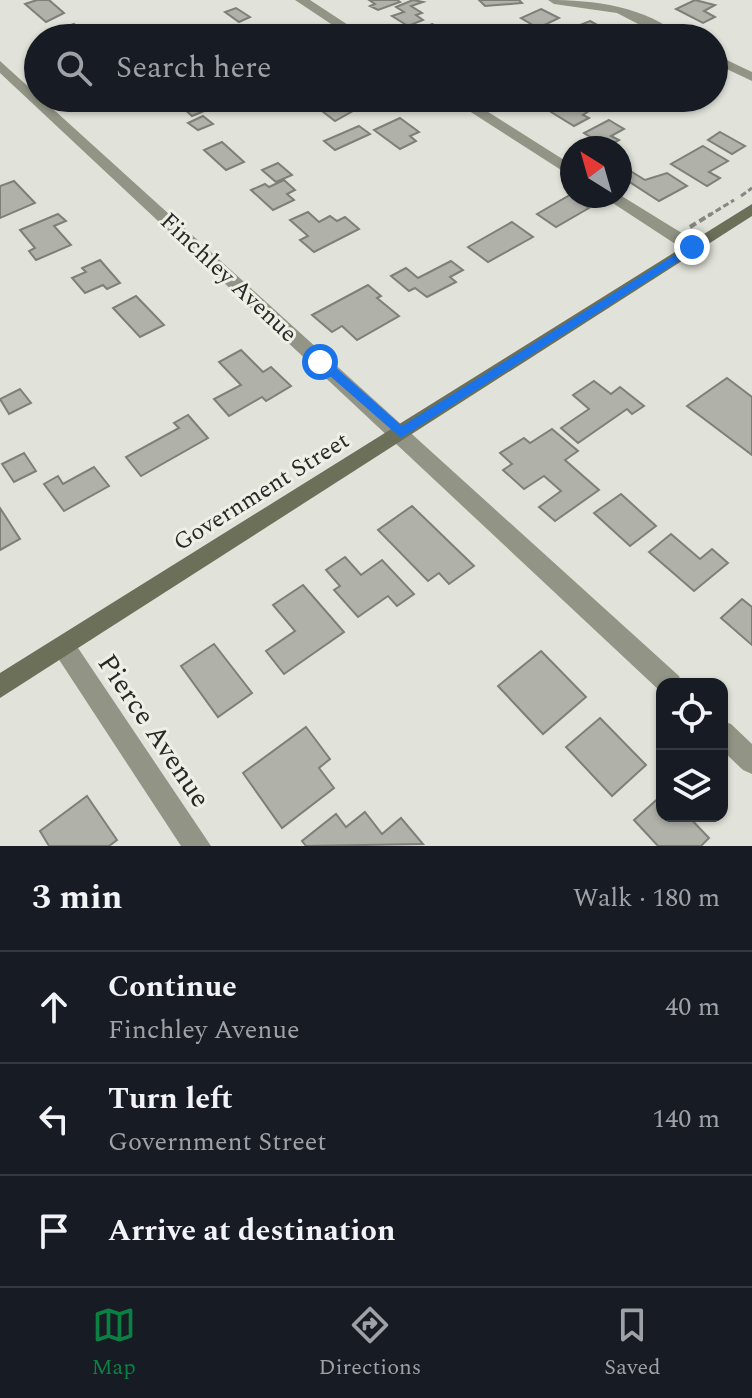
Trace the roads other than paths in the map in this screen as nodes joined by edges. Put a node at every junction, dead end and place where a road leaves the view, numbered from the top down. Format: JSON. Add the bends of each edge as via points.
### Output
{"nodes":[{"id":1,"x":301,"y":0,"type":"edge"},
{"id":2,"x":554,"y":0,"type":"edge"},
{"id":3,"x":619,"y":5,"type":"edge"},
{"id":4,"x":339,"y":24,"type":"edge"},
{"id":5,"x":651,"y":24,"type":"edge"},
{"id":6,"x":0,"y":65,"type":"edge"},
{"id":7,"x":728,"y":65,"type":"edge"},
{"id":8,"x":752,"y":77,"type":"edge"},
{"id":9,"x":24,"y":87,"type":"edge"},
{"id":10,"x":51,"y":112,"type":"edge"},
{"id":11,"x":478,"y":112,"type":"edge"},
{"id":12,"x":560,"y":164,"type":"edge"},
{"id":13,"x":632,"y":208,"type":"edge"},
{"id":14,"x":752,"y":209,"type":"edge"},
{"id":15,"x":688,"y":239,"type":"junction"},
{"id":16,"x":401,"y":433,"type":"junction"},
{"id":17,"x":64,"y":647,"type":"junction"},
{"id":18,"x":664,"y":678,"type":"edge"},
{"id":19,"x":0,"y":687,"type":"edge"},
{"id":20,"x":728,"y":739,"type":"edge"},
{"id":21,"x":752,"y":761,"type":"edge"},
{"id":22,"x":197,"y":846,"type":"edge"}],
"edges":[{"from":1,"to":4,"type":"street"},
{"from":2,"to":3,"type":"street"},
{"from":3,"to":5,"type":"street"},
{"from":6,"to":9,"type":"street","name":"Finchley Avenue"},
{"from":7,"to":8,"type":"street"},
{"from":10,"to":16,"type":"street","name":"Finchley Avenue"},
{"from":11,"to":12,"type":"street"},
{"from":13,"to":15,"type":"street"},
{"from":14,"to":15,"type":"main road","name":"Government Street"},
{"from":15,"to":16,"type":"main road","name":"Government Street"},
{"from":16,"to":17,"type":"main road","name":"Government Street"},
{"from":16,"to":18,"type":"street","name":"Finchley Avenue"},
{"from":17,"to":19,"type":"main road","name":"Government Street"},
{"from":17,"to":22,"type":"street","name":"Pierce Avenue"},
{"from":20,"to":21,"type":"street"}]}
